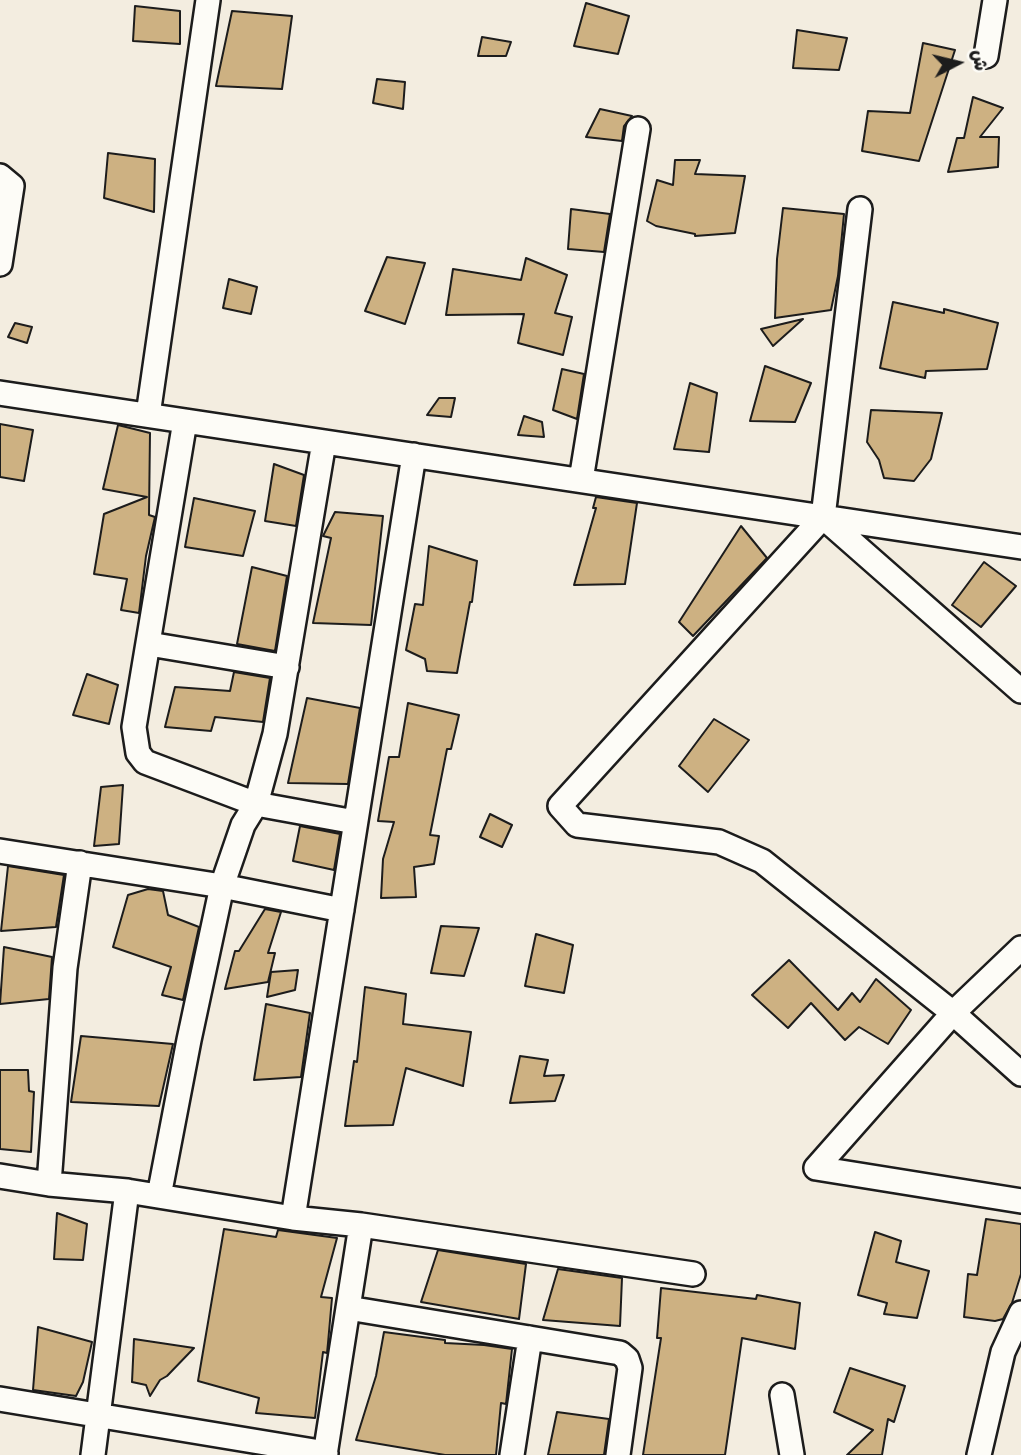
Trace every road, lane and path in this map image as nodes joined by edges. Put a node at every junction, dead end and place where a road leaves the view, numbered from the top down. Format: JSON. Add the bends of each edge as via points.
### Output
{"nodes":[{"id":1,"x":208,"y":0,"type":"edge"},
{"id":2,"x":995,"y":0,"type":"edge"},
{"id":3,"x":986,"y":56,"type":"dead end"},
{"id":4,"x":638,"y":129,"type":"dead end"},
{"id":5,"x":0,"y":176,"type":"edge"},
{"id":6,"x":860,"y":209,"type":"dead end"},
{"id":7,"x":0,"y":264,"type":"edge"},
{"id":8,"x":0,"y":393,"type":"edge"},
{"id":9,"x":148,"y":415,"type":"junction"},
{"id":10,"x":185,"y":421,"type":"junction"},
{"id":11,"x":324,"y":442,"type":"junction"},
{"id":12,"x":414,"y":455,"type":"junction"},
{"id":13,"x":581,"y":480,"type":"junction"},
{"id":14,"x":823,"y":517,"type":"junction"},
{"id":15,"x":1021,"y":547,"type":"edge"},
{"id":16,"x":149,"y":644,"type":"junction"},
{"id":17,"x":287,"y":667,"type":"junction"},
{"id":18,"x":1021,"y":691,"type":"edge"},
{"id":19,"x":256,"y":804,"type":"junction"},
{"id":20,"x":355,"y":822,"type":"junction"},
{"id":21,"x":0,"y":851,"type":"edge"},
{"id":22,"x":80,"y":863,"type":"junction"},
{"id":23,"x":222,"y":886,"type":"junction"},
{"id":24,"x":342,"y":910,"type":"junction"},
{"id":25,"x":1021,"y":948,"type":"edge"},
{"id":26,"x":953,"y":1013,"type":"junction"},
{"id":27,"x":1021,"y":1074,"type":"edge"},
{"id":28,"x":0,"y":1176,"type":"edge"},
{"id":29,"x":49,"y":1184,"type":"junction"},
{"id":30,"x":127,"y":1191,"type":"junction"},
{"id":31,"x":159,"y":1196,"type":"junction"},
{"id":32,"x":1021,"y":1201,"type":"edge"},
{"id":33,"x":293,"y":1218,"type":"junction"},
{"id":34,"x":361,"y":1225,"type":"junction"},
{"id":35,"x":693,"y":1274,"type":"dead end"},
{"id":36,"x":348,"y":1308,"type":"junction"},
{"id":37,"x":1021,"y":1313,"type":"edge"},
{"id":38,"x":530,"y":1338,"type":"junction"},
{"id":39,"x":782,"y":1395,"type":"dead end"},
{"id":40,"x":0,"y":1399,"type":"edge"},
{"id":41,"x":97,"y":1416,"type":"junction"},
{"id":42,"x":326,"y":1454,"type":"edge"},
{"id":43,"x":93,"y":1455,"type":"edge"},
{"id":44,"x":512,"y":1455,"type":"edge"},
{"id":45,"x":618,"y":1455,"type":"edge"},
{"id":46,"x":792,"y":1455,"type":"edge"},
{"id":47,"x":979,"y":1455,"type":"edge"}],
"edges":[{"from":1,"to":9,"type":"street"},
{"from":2,"to":3,"type":"street"},
{"from":4,"to":13,"type":"street"},
{"from":5,"to":7,"type":"street","via":[[12,187]]},
{"from":6,"to":14,"type":"street"},
{"from":8,"to":9,"type":"street"},
{"from":9,"to":10,"type":"street"},
{"from":10,"to":11,"type":"street"},
{"from":10,"to":16,"type":"street"},
{"from":11,"to":12,"type":"street"},
{"from":11,"to":17,"type":"street"},
{"from":12,"to":13,"type":"street"},
{"from":12,"to":20,"type":"street"},
{"from":13,"to":14,"type":"street"},
{"from":14,"to":15,"type":"street"},
{"from":14,"to":18,"type":"street"},
{"from":14,"to":26,"type":"street","via":[[560,806],[577,825],[719,842],[762,861]]},
{"from":16,"to":17,"type":"street"},
{"from":16,"to":19,"type":"street","via":[[134,727],[138,753],[145,762]]},
{"from":17,"to":19,"type":"street"},
{"from":19,"to":20,"type":"street"},
{"from":19,"to":23,"type":"street","via":[[243,825]]},
{"from":20,"to":24,"type":"street"},
{"from":21,"to":22,"type":"street"},
{"from":22,"to":23,"type":"street"},
{"from":22,"to":29,"type":"street","via":[[65,968]]},
{"from":23,"to":24,"type":"street"},
{"from":23,"to":31,"type":"street"},
{"from":24,"to":33,"type":"street"},
{"from":25,"to":26,"type":"street"},
{"from":26,"to":27,"type":"street"},
{"from":26,"to":32,"type":"street","via":[[816,1168]]},
{"from":28,"to":29,"type":"street"},
{"from":29,"to":30,"type":"street"},
{"from":30,"to":31,"type":"street"},
{"from":30,"to":41,"type":"street"},
{"from":31,"to":33,"type":"street"},
{"from":33,"to":34,"type":"street"},
{"from":34,"to":35,"type":"street"},
{"from":34,"to":36,"type":"street"},
{"from":36,"to":38,"type":"street"},
{"from":36,"to":42,"type":"street"},
{"from":37,"to":47,"type":"street","via":[[1003,1352]]},
{"from":38,"to":44,"type":"street"},
{"from":38,"to":45,"type":"street","via":[[620,1353],[627,1359],[630,1368]]},
{"from":39,"to":46,"type":"street"},
{"from":40,"to":41,"type":"street"},
{"from":41,"to":42,"type":"street"},
{"from":41,"to":43,"type":"street"}]}
